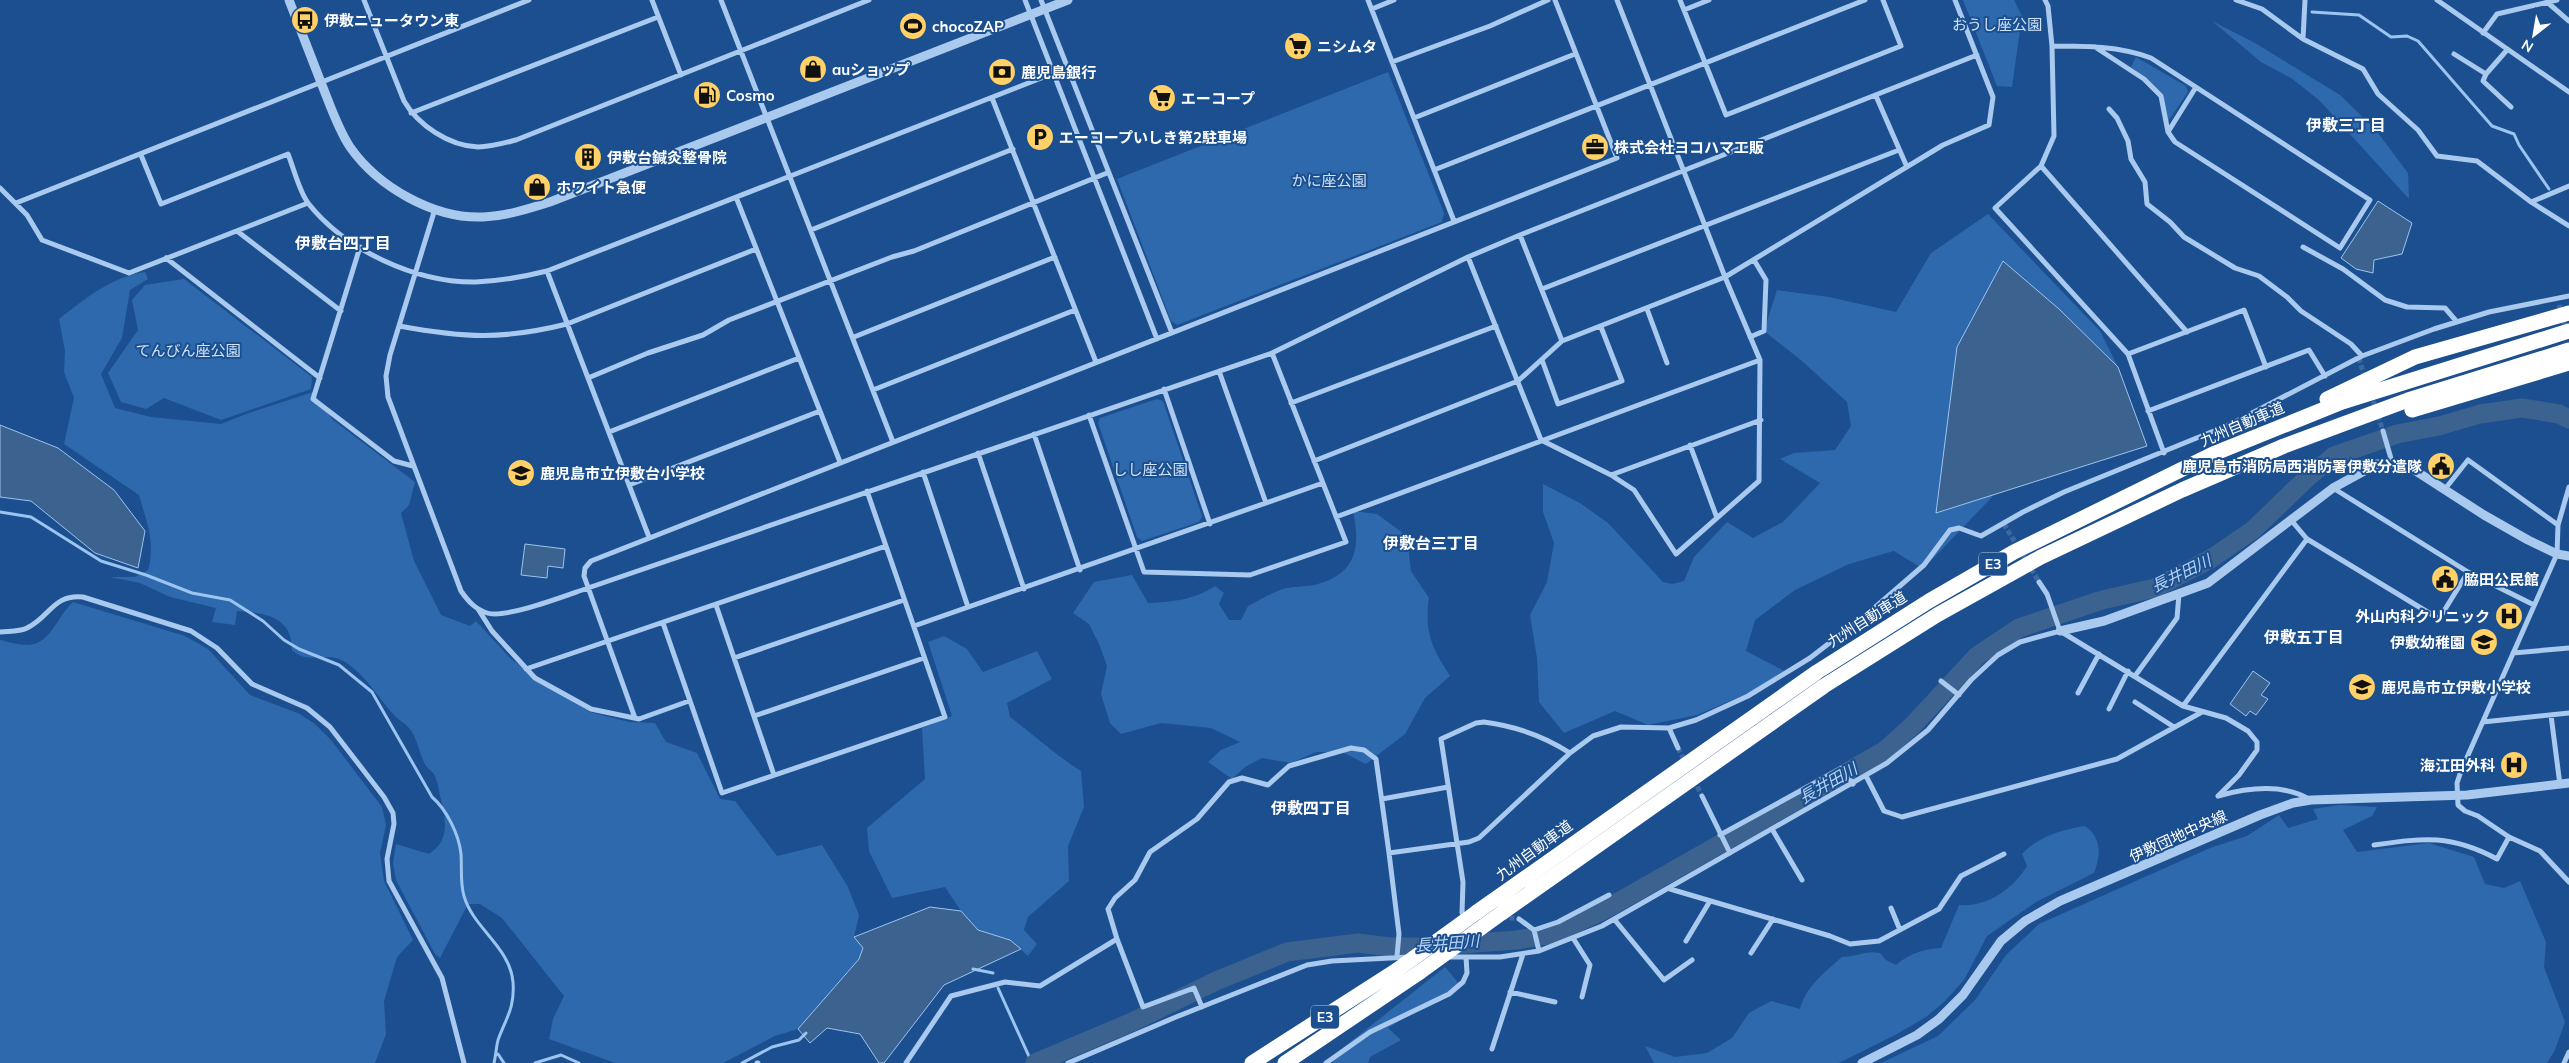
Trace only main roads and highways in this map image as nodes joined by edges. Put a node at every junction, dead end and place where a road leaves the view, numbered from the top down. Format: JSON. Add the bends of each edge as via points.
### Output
{"nodes":[{"id":1,"x":2562,"y":305,"type":"edge"},
{"id":2,"x":2569,"y":331,"type":"edge"},
{"id":3,"x":2569,"y":350,"type":"edge"},
{"id":4,"x":2569,"y":363,"type":"edge"},
{"id":5,"x":2284,"y":446,"type":"junction"},
{"id":6,"x":2213,"y":454,"type":"junction"},
{"id":7,"x":1252,"y":1063,"type":"edge"},
{"id":8,"x":1285,"y":1063,"type":"edge"}],
"edges":[{"from":1,"to":6,"type":"highway","via":[[2415,357]]},
{"from":2,"to":6,"type":"highway","name":"九州自動車道","number":"E3","via":[[2342,402]]},
{"from":3,"to":5,"type":"highway","number":"E3","via":[[2417,398]]},
{"from":4,"to":5,"type":"highway"},
{"from":5,"to":8,"type":"highway","number":"E3","bridge":true,"via":[[2050,552],[1937,615],[1824,686],[1420,972]]},
{"from":6,"to":7,"type":"highway","name":"九州自動車道","number":"E3","bridge":true,"via":[[2014,552],[1929,601],[1800,683],[1397,959]]}]}
